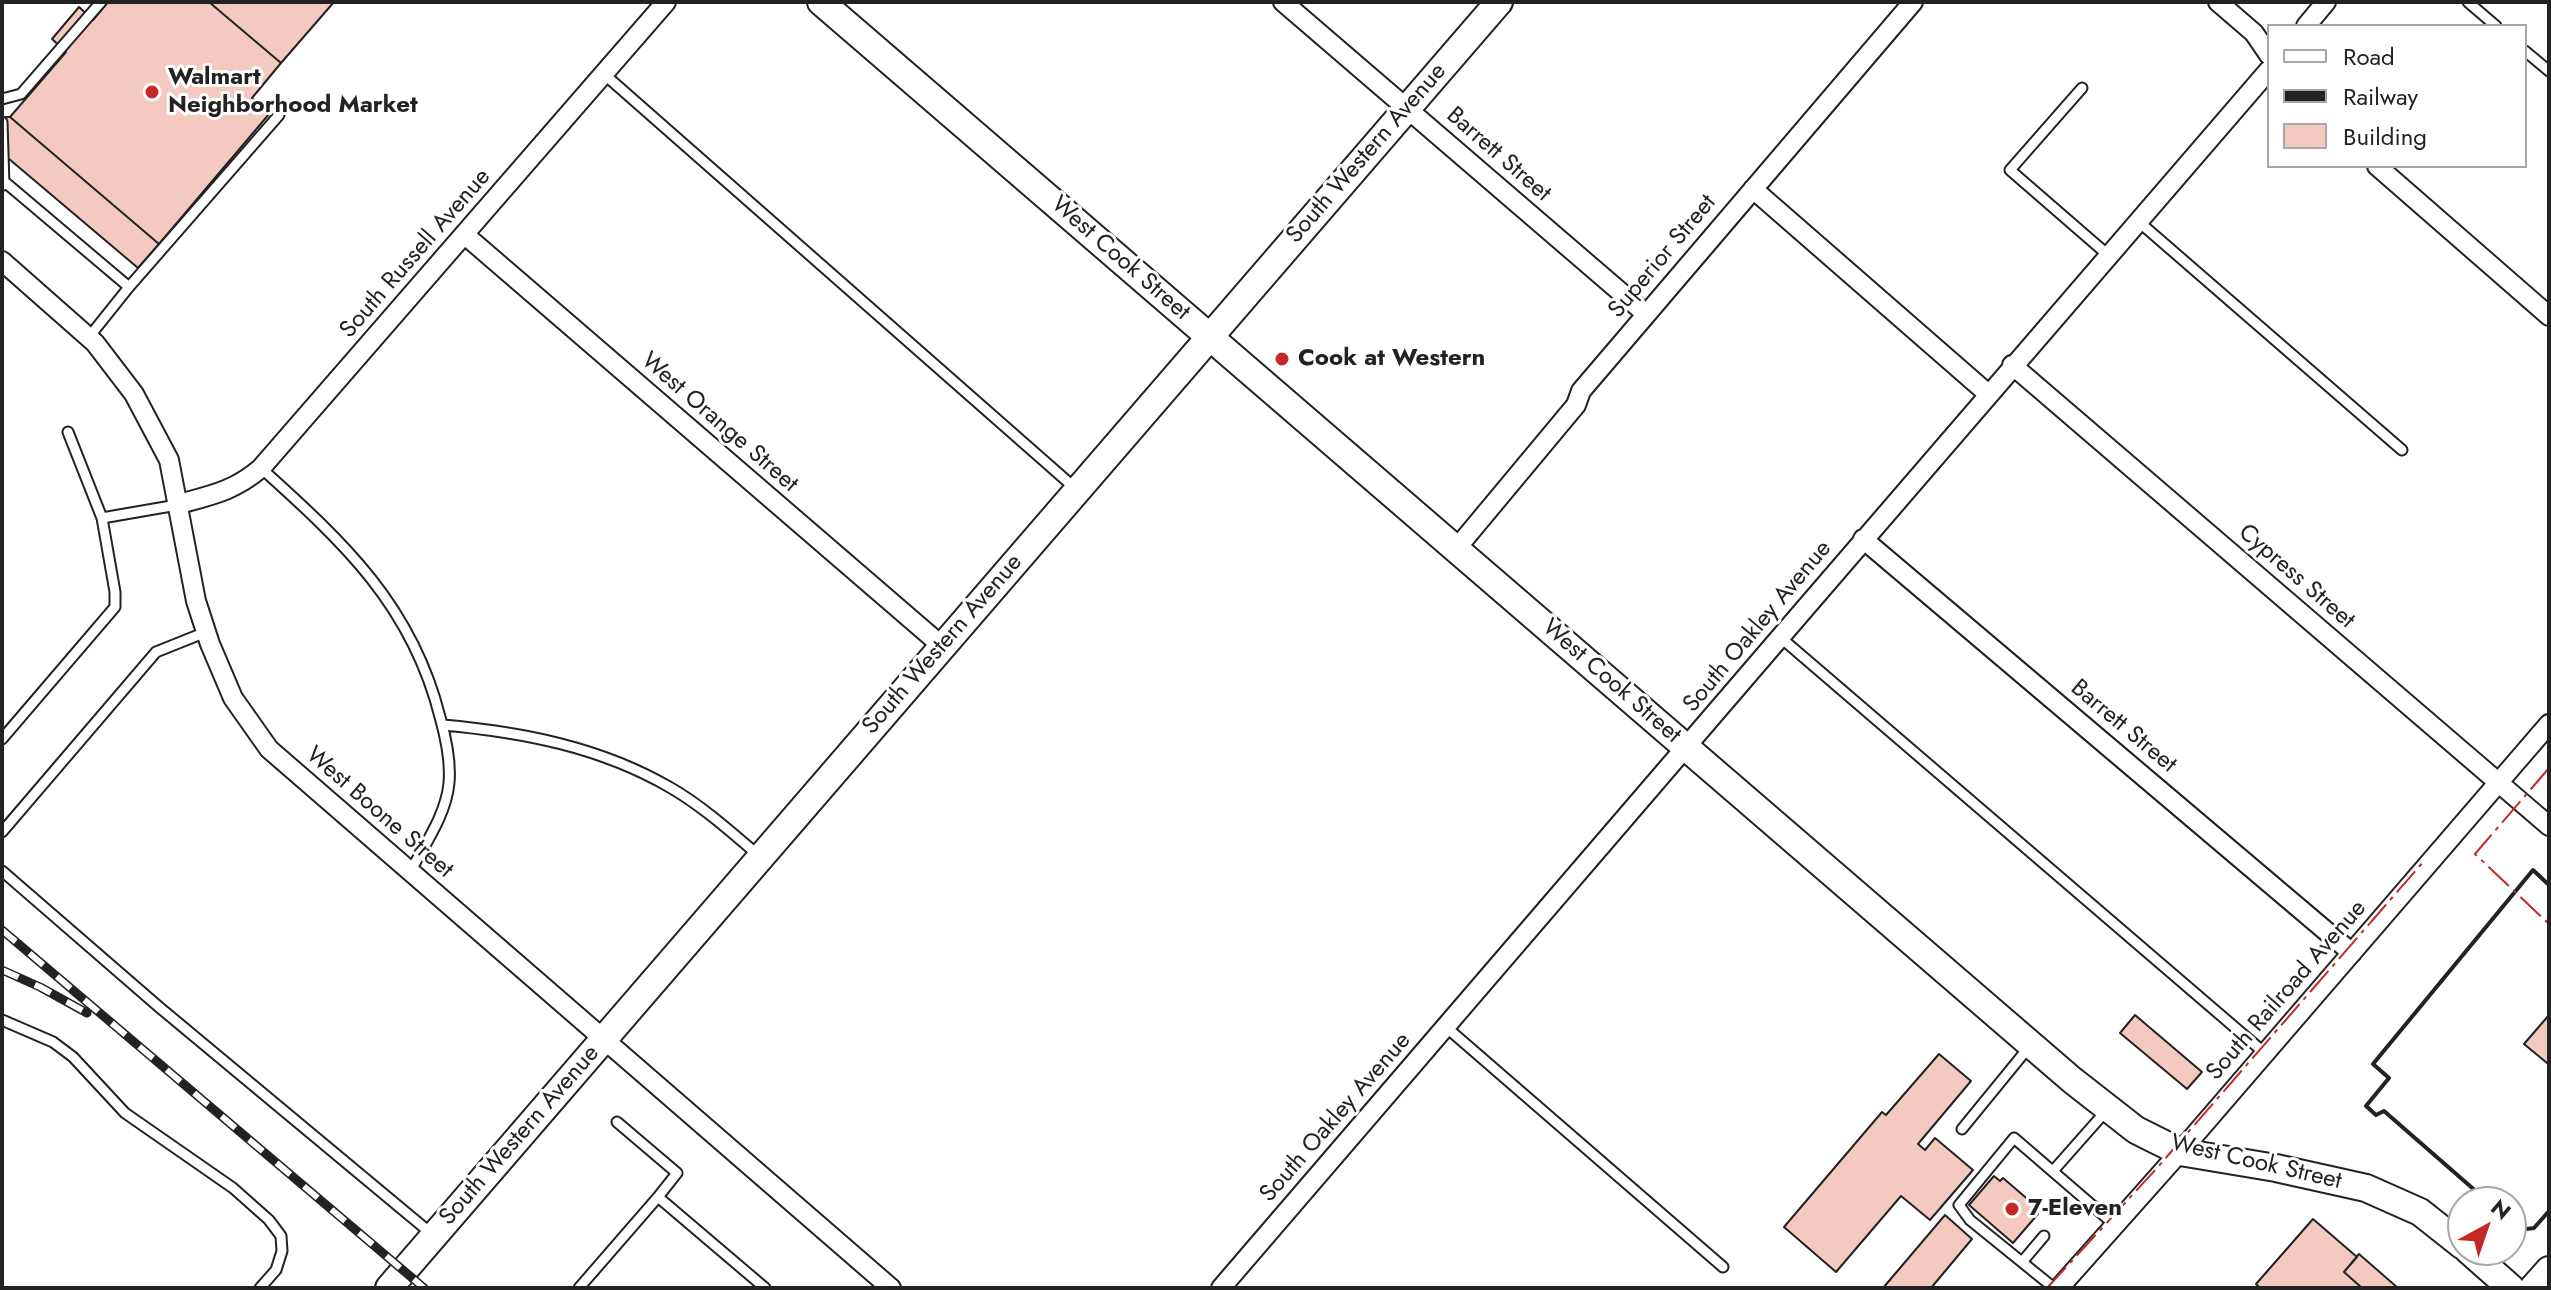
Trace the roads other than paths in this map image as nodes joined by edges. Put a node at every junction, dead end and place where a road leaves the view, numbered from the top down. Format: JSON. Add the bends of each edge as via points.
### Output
{"nodes":[{"id":1,"x":101,"y":2,"type":"edge"},
{"id":2,"x":666,"y":2,"type":"edge"},
{"id":3,"x":821,"y":2,"type":"edge"},
{"id":4,"x":1283,"y":2,"type":"edge"},
{"id":5,"x":1499,"y":2,"type":"edge"},
{"id":6,"x":1913,"y":2,"type":"edge"},
{"id":7,"x":2218,"y":2,"type":"edge"},
{"id":8,"x":2326,"y":2,"type":"edge"},
{"id":9,"x":2468,"y":2,"type":"edge"},
{"id":10,"x":2308,"y":24,"type":"edge"},
{"id":11,"x":2494,"y":24,"type":"edge"},
{"id":12,"x":2267,"y":52,"type":"edge"},
{"id":13,"x":2527,"y":53,"type":"edge"},
{"id":14,"x":2549,"y":71,"type":"edge"},
{"id":15,"x":2267,"y":72,"type":"edge"},
{"id":16,"x":604,"y":74,"type":"junction"},
{"id":17,"x":2082,"y":88,"type":"dead end"},
{"id":18,"x":2,"y":99,"type":"edge"},
{"id":19,"x":1407,"y":109,"type":"junction"},
{"id":20,"x":279,"y":115,"type":"dead end"},
{"id":21,"x":2,"y":122,"type":"edge"},
{"id":22,"x":2379,"y":168,"type":"edge"},
{"id":23,"x":4,"y":185,"type":"edge"},
{"id":24,"x":1753,"y":189,"type":"junction"},
{"id":25,"x":2138,"y":221,"type":"junction"},
{"id":26,"x":465,"y":235,"type":"junction"},
{"id":27,"x":2108,"y":255,"type":"junction"},
{"id":28,"x":2,"y":261,"type":"edge"},
{"id":29,"x":129,"y":287,"type":"junction"},
{"id":30,"x":1646,"y":314,"type":"junction"},
{"id":31,"x":2549,"y":316,"type":"edge"},
{"id":32,"x":89,"y":337,"type":"junction"},
{"id":33,"x":1210,"y":337,"type":"junction"},
{"id":34,"x":2012,"y":365,"type":"junction"},
{"id":35,"x":1987,"y":393,"type":"junction"},
{"id":36,"x":68,"y":432,"type":"dead end"},
{"id":37,"x":2402,"y":450,"type":"dead end"},
{"id":38,"x":261,"y":468,"type":"junction"},
{"id":39,"x":1077,"y":490,"type":"junction"},
{"id":40,"x":179,"y":504,"type":"junction"},
{"id":41,"x":102,"y":518,"type":"junction"},
{"id":42,"x":1863,"y":539,"type":"junction"},
{"id":43,"x":1456,"y":549,"type":"junction"},
{"id":44,"x":206,"y":632,"type":"junction"},
{"id":45,"x":1780,"y":637,"type":"junction"},
{"id":46,"x":942,"y":646,"type":"junction"},
{"id":47,"x":2549,"y":724,"type":"edge"},
{"id":48,"x":443,"y":725,"type":"junction"},
{"id":49,"x":2,"y":739,"type":"edge"},
{"id":50,"x":1687,"y":747,"type":"junction"},
{"id":51,"x":2498,"y":782,"type":"junction"},
{"id":52,"x":2549,"y":826,"type":"edge"},
{"id":53,"x":2,"y":832,"type":"edge"},
{"id":54,"x":760,"y":857,"type":"junction"},
{"id":55,"x":2,"y":871,"type":"edge"},
{"id":56,"x":410,"y":872,"type":"junction"},
{"id":57,"x":2352,"y":953,"type":"junction"},
{"id":58,"x":2,"y":1020,"type":"edge"},
{"id":59,"x":1446,"y":1027,"type":"junction"},
{"id":60,"x":605,"y":1038,"type":"junction"},
{"id":61,"x":2031,"y":1044,"type":"junction"},
{"id":62,"x":2260,"y":1049,"type":"dead end"},
{"id":63,"x":2108,"y":1108,"type":"junction"},
{"id":64,"x":617,"y":1122,"type":"dead end"},
{"id":65,"x":1962,"y":1129,"type":"dead end"},
{"id":66,"x":2180,"y":1152,"type":"junction"},
{"id":67,"x":2053,"y":1171,"type":"junction"},
{"id":68,"x":658,"y":1197,"type":"junction"},
{"id":69,"x":2115,"y":1225,"type":"junction"},
{"id":70,"x":2447,"y":1233,"type":"edge"},
{"id":71,"x":433,"y":1236,"type":"junction"},
{"id":72,"x":2044,"y":1236,"type":"dead end"},
{"id":73,"x":2022,"y":1262,"type":"junction"},
{"id":74,"x":2486,"y":1266,"type":"edge"},
{"id":75,"x":1723,"y":1267,"type":"dead end"},
{"id":76,"x":2549,"y":1270,"type":"edge"},
{"id":77,"x":260,"y":1288,"type":"edge"},
{"id":78,"x":389,"y":1288,"type":"edge"},
{"id":79,"x":579,"y":1288,"type":"edge"},
{"id":80,"x":765,"y":1288,"type":"edge"},
{"id":81,"x":891,"y":1288,"type":"edge"},
{"id":82,"x":1221,"y":1288,"type":"edge"},
{"id":83,"x":2056,"y":1288,"type":"edge"},
{"id":84,"x":2511,"y":1288,"type":"edge"},
{"id":85,"x":2533,"y":1288,"type":"edge"}],
"edges":[{"from":1,"to":18,"type":"lane","via":[[21,94]]},
{"from":2,"to":16,"type":"street","name":"South Russell Avenue"},
{"from":3,"to":33,"type":"street","name":"West Cook Street"},
{"from":4,"to":19,"type":"street","name":"Barrett Street"},
{"from":5,"to":19,"type":"street","name":"South Western Avenue"},
{"from":6,"to":24,"type":"street","name":"Superior Street"},
{"from":7,"to":12,"type":"street","via":[[2254,33]]},
{"from":8,"to":10,"type":"street"},
{"from":9,"to":11,"type":"lane"},
{"from":13,"to":14,"type":"lane"},
{"from":15,"to":25,"type":"street","name":"South Oakley Avenue"},
{"from":16,"to":26,"type":"street","name":"South Russell Avenue"},
{"from":16,"to":39,"type":"lane"},
{"from":17,"to":27,"type":"lane","via":[[2010,170]]},
{"from":19,"to":30,"type":"street","name":"Barrett Street"},
{"from":19,"to":33,"type":"street","name":"South Western Avenue"},
{"from":20,"to":29,"type":"lane"},
{"from":21,"to":23,"type":"lane"},
{"from":22,"to":31,"type":"street"},
{"from":23,"to":29,"type":"lane"},
{"from":24,"to":30,"type":"street","name":"Superior Street"},
{"from":24,"to":35,"type":"street"},
{"from":25,"to":27,"type":"street","name":"South Oakley Avenue"},
{"from":25,"to":37,"type":"lane"},
{"from":26,"to":38,"type":"street","name":"South Russell Avenue"},
{"from":26,"to":46,"type":"street","name":"West Orange Street"},
{"from":27,"to":34,"type":"street","name":"South Oakley Avenue"},
{"from":28,"to":32,"type":"street","name":"West Boone Street"},
{"from":29,"to":32,"type":"lane"},
{"from":30,"to":43,"type":"street","name":"Superior Street"},
{"from":32,"to":40,"type":"street","name":"West Boone Street","via":[[134,394],[169,460]]},
{"from":33,"to":39,"type":"street","name":"South Western Avenue"},
{"from":33,"to":43,"type":"street","name":"West Cook Street"},
{"from":34,"to":35,"type":"street","name":"South Oakley Avenue"},
{"from":34,"to":51,"type":"street","name":"Cypress Street"},
{"from":35,"to":42,"type":"street","name":"South Oakley Avenue"},
{"from":36,"to":41,"type":"lane"},
{"from":38,"to":40,"type":"street","name":"South Russell Avenue","via":[[229,491]]},
{"from":38,"to":48,"type":"lane","via":[[350,551],[389,600],[424,667]]},
{"from":39,"to":46,"type":"street","name":"South Western Avenue"},
{"from":40,"to":41,"type":"lane"},
{"from":40,"to":44,"type":"street","name":"West Boone Street"},
{"from":41,"to":49,"type":"lane","via":[[115,607]]},
{"from":42,"to":45,"type":"street","name":"South Oakley Avenue"},
{"from":42,"to":57,"type":"street","name":"Barrett Street"},
{"from":43,"to":50,"type":"street","name":"West Cook Street"},
{"from":44,"to":53,"type":"lane","via":[[156,652]]},
{"from":44,"to":56,"type":"street","name":"West Boone Street","via":[[233,698],[269,749]]},
{"from":45,"to":50,"type":"street","name":"South Oakley Avenue"},
{"from":45,"to":62,"type":"lane"},
{"from":46,"to":54,"type":"street","name":"South Western Avenue"},
{"from":47,"to":51,"type":"street","name":"South Railroad Avenue"},
{"from":48,"to":54,"type":"lane","via":[[562,743],[635,770],[706,812]]},
{"from":48,"to":56,"type":"lane","via":[[450,760],[445,805]]},
{"from":50,"to":59,"type":"street","name":"South Oakley Avenue"},
{"from":50,"to":61,"type":"street","name":"West Cook Street"},
{"from":51,"to":52,"type":"street","name":"Cypress Street"},
{"from":51,"to":57,"type":"street","name":"South Railroad Avenue"},
{"from":54,"to":60,"type":"street","name":"South Western Avenue"},
{"from":55,"to":71,"type":"lane"},
{"from":56,"to":60,"type":"street","name":"West Boone Street"},
{"from":57,"to":66,"type":"street","name":"South Railroad Avenue"},
{"from":58,"to":77,"type":"lane","via":[[53,1042],[125,1113],[233,1188],[269,1220],[281,1236],[282,1251],[276,1270]]},
{"from":59,"to":75,"type":"lane"},
{"from":59,"to":82,"type":"street","name":"South Oakley Avenue"},
{"from":60,"to":71,"type":"street","name":"South Western Avenue"},
{"from":60,"to":81,"type":"street","name":"West Boone Street"},
{"from":61,"to":63,"type":"street","name":"West Cook Street"},
{"from":61,"to":65,"type":"lane"},
{"from":63,"to":66,"type":"street","name":"West Cook Street","via":[[2136,1130]]},
{"from":63,"to":67,"type":"lane"},
{"from":64,"to":68,"type":"lane","via":[[677,1173]]},
{"from":66,"to":69,"type":"street","name":"South Railroad Avenue"},
{"from":66,"to":70,"type":"street","name":"West Cook Street","via":[[2366,1188],[2420,1212]]},
{"from":67,"to":69,"type":"lane"},
{"from":67,"to":73,"type":"lane","via":[[2014,1138],[1959,1205]]},
{"from":68,"to":79,"type":"lane"},
{"from":68,"to":80,"type":"lane"},
{"from":69,"to":83,"type":"street","name":"South Railroad Avenue"},
{"from":71,"to":78,"type":"street","name":"South Western Avenue"},
{"from":72,"to":73,"type":"lane"},
{"from":73,"to":83,"type":"lane"},
{"from":74,"to":84,"type":"street"},
{"from":76,"to":85,"type":"street"}]}
